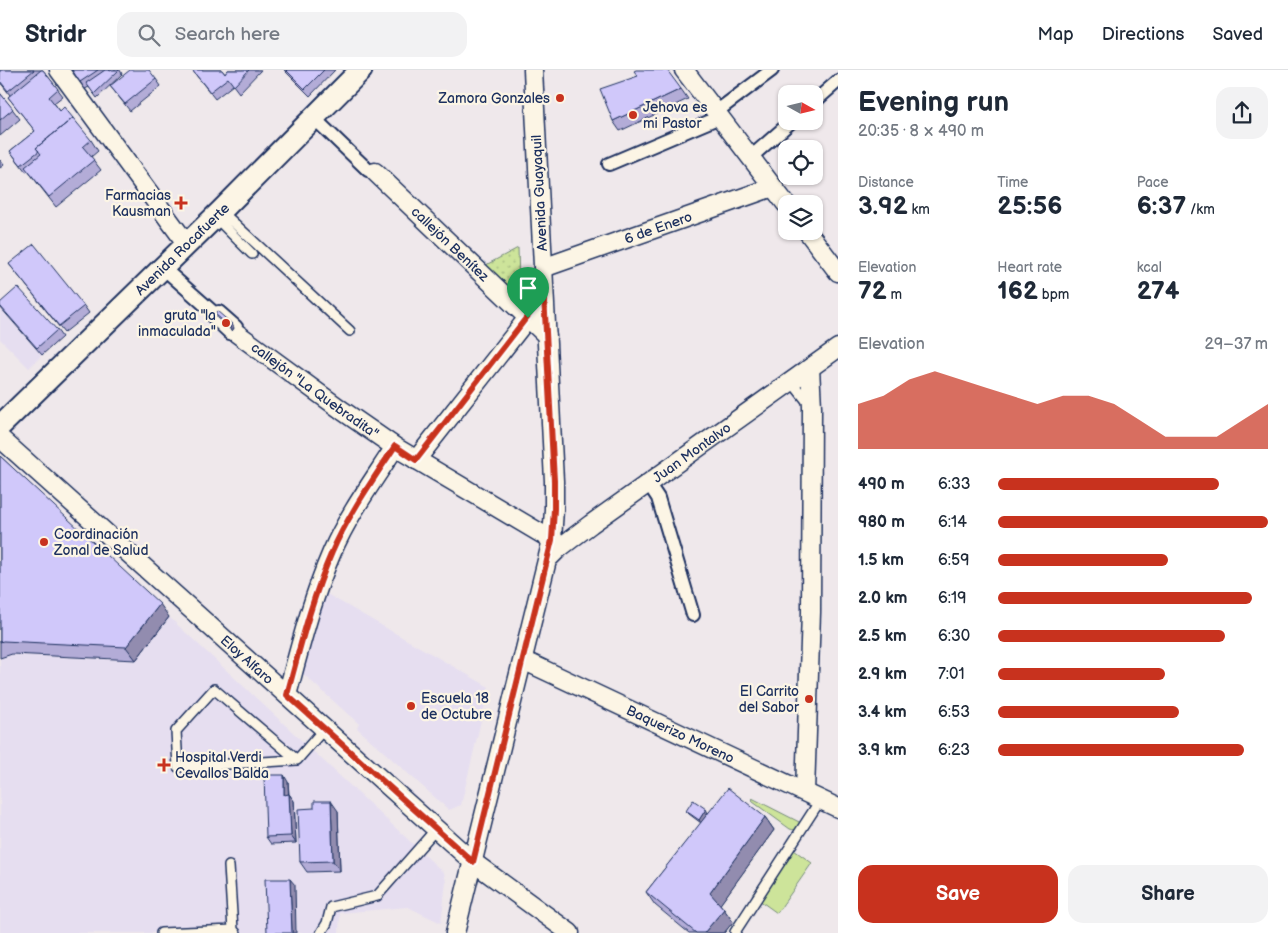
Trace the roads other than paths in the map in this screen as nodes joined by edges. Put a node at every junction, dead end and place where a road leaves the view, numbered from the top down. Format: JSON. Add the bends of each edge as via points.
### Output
{"nodes":[{"id":1,"x":59,"y":70,"type":"edge"},
{"id":2,"x":361,"y":70,"type":"edge"},
{"id":3,"x":533,"y":70,"type":"edge"},
{"id":4,"x":684,"y":70,"type":"edge"},
{"id":5,"x":772,"y":70,"type":"edge"},
{"id":6,"x":838,"y":81,"type":"edge"},
{"id":7,"x":823,"y":94,"type":"edge"},
{"id":8,"x":718,"y":114,"type":"junction"},
{"id":9,"x":316,"y":115,"type":"junction"},
{"id":10,"x":782,"y":130,"type":"edge"},
{"id":11,"x":751,"y":157,"type":"junction"},
{"id":12,"x":609,"y":164,"type":"dead end"},
{"id":13,"x":375,"y":172,"type":"joint"},
{"id":14,"x":774,"y":187,"type":"junction"},
{"id":15,"x":780,"y":195,"type":"edge"},
{"id":16,"x":218,"y":214,"type":"junction"},
{"id":17,"x":814,"y":240,"type":"edge"},
{"id":18,"x":186,"y":243,"type":"junction"},
{"id":19,"x":252,"y":254,"type":"dead end"},
{"id":20,"x":162,"y":267,"type":"junction"},
{"id":21,"x":543,"y":268,"type":"junction"},
{"id":22,"x":838,"y":272,"type":"edge"},
{"id":23,"x":544,"y":295,"type":"junction"},
{"id":24,"x":528,"y":318,"type":"junction"},
{"id":25,"x":350,"y":331,"type":"dead end"},
{"id":26,"x":235,"y":332,"type":"joint"},
{"id":27,"x":546,"y":336,"type":"junction"},
{"id":28,"x":838,"y":348,"type":"edge"},
{"id":29,"x":810,"y":368,"type":"junction"},
{"id":30,"x":791,"y":382,"type":"junction"},
{"id":31,"x":812,"y":407,"type":"junction"},
{"id":32,"x":0,"y":426,"type":"edge"},
{"id":33,"x":0,"y":438,"type":"edge"},
{"id":34,"x":395,"y":446,"type":"junction"},
{"id":35,"x":416,"y":460,"type":"junction"},
{"id":36,"x":648,"y":483,"type":"junction"},
{"id":37,"x":552,"y":540,"type":"junction"},
{"id":38,"x":548,"y":559,"type":"junction"},
{"id":39,"x":693,"y":615,"type":"dead end"},
{"id":40,"x":523,"y":660,"type":"junction"},
{"id":41,"x":287,"y":695,"type":"junction"},
{"id":42,"x":324,"y":729,"type":"junction"},
{"id":43,"x":296,"y":760,"type":"junction"},
{"id":44,"x":805,"y":792,"type":"junction"},
{"id":45,"x":821,"y":799,"type":"junction"},
{"id":46,"x":838,"y":808,"type":"edge"},
{"id":47,"x":436,"y":829,"type":"junction"},
{"id":48,"x":473,"y":862,"type":"junction"},
{"id":49,"x":229,"y":866,"type":"dead end"},
{"id":50,"x":234,"y":931,"type":"edge"},
{"id":51,"x":735,"y":932,"type":"dead end"},
{"id":52,"x":161,"y":933,"type":"edge"},
{"id":53,"x":321,"y":933,"type":"edge"},
{"id":54,"x":455,"y":933,"type":"edge"},
{"id":55,"x":570,"y":933,"type":"edge"}],
"edges":[{"from":1,"to":18,"type":"street"},
{"from":2,"to":9,"type":"street","name":"Avenida Rocafuerte"},
{"from":3,"to":21,"type":"street","name":"Avenida Guayaquil"},
{"from":4,"to":8,"type":"street"},
{"from":5,"to":8,"type":"street"},
{"from":6,"to":7,"type":"street"},
{"from":8,"to":11,"type":"street"},
{"from":8,"to":12,"type":"street"},
{"from":9,"to":13,"type":"street","name":"callejón Benítez","via":[[373,165]]},
{"from":9,"to":16,"type":"street","name":"Avenida Rocafuerte"},
{"from":10,"to":11,"type":"street"},
{"from":11,"to":14,"type":"street"},
{"from":13,"to":24,"type":"street","name":"callejón Benítez"},
{"from":14,"to":15,"type":"street"},
{"from":14,"to":21,"type":"street","name":"6 de Enero"},
{"from":16,"to":18,"type":"street","name":"Avenida Rocafuerte"},
{"from":16,"to":19,"type":"lane"},
{"from":16,"to":25,"type":"lane"},
{"from":17,"to":22,"type":"street"},
{"from":18,"to":20,"type":"street","name":"Avenida Rocafuerte"},
{"from":20,"to":26,"type":"street","name":"callejón \"La Quebradita\"","via":[[214,313],[219,312],[236,327]]},
{"from":20,"to":32,"type":"street","name":"Avenida Rocafuerte"},
{"from":21,"to":23,"type":"street","name":"Avenida Guayaquil"},
{"from":23,"to":24,"type":"street"},
{"from":23,"to":27,"type":"street","name":"Avenida Guayaquil"},
{"from":24,"to":27,"type":"street","name":"callejón Benítez"},
{"from":24,"to":35,"type":"street"},
{"from":26,"to":34,"type":"street","name":"callejón \"La Quebradita\""},
{"from":27,"to":37,"type":"street","name":"Avenida Guayaquil","via":[[554,488]]},
{"from":28,"to":29,"type":"street","name":"Juan Montalvo"},
{"from":29,"to":30,"type":"street","name":"Juan Montalvo"},
{"from":29,"to":31,"type":"street"},
{"from":30,"to":31,"type":"lane"},
{"from":30,"to":36,"type":"street","name":"Juan Montalvo"},
{"from":31,"to":44,"type":"street","via":[[812,612]]},
{"from":33,"to":41,"type":"street","name":"Eloy Alfaro"},
{"from":34,"to":35,"type":"street"},
{"from":34,"to":41,"type":"street","via":[[333,550],[314,600]]},
{"from":35,"to":37,"type":"street"},
{"from":36,"to":38,"type":"street","name":"Juan Montalvo"},
{"from":36,"to":39,"type":"street","via":[[658,498]]},
{"from":37,"to":38,"type":"street","name":"Avenida Guayaquil"},
{"from":38,"to":40,"type":"street","name":"Avenida Guayaquil"},
{"from":40,"to":44,"type":"street","name":"Baquerizo Moreno"},
{"from":40,"to":48,"type":"street","name":"Avenida Guayaquil"},
{"from":41,"to":42,"type":"street","name":"Eloy Alfaro"},
{"from":42,"to":43,"type":"lane"},
{"from":42,"to":47,"type":"street","name":"Eloy Alfaro"},
{"from":43,"to":43,"type":"lane","via":[[178,767],[176,730],[214,689]]},
{"from":44,"to":45,"type":"street","name":"Baquerizo Moreno"},
{"from":45,"to":46,"type":"street","name":"Baquerizo Moreno"},
{"from":45,"to":51,"type":"lane"},
{"from":47,"to":48,"type":"street","name":"Eloy Alfaro"},
{"from":47,"to":53,"type":"lane","via":[[376,896],[331,907]]},
{"from":48,"to":54,"type":"street","name":"Avenida Guayaquil"},
{"from":48,"to":55,"type":"street","name":"Eloy Alfaro"},
{"from":49,"to":50,"type":"lane"},
{"from":50,"to":52,"type":"lane"}]}
